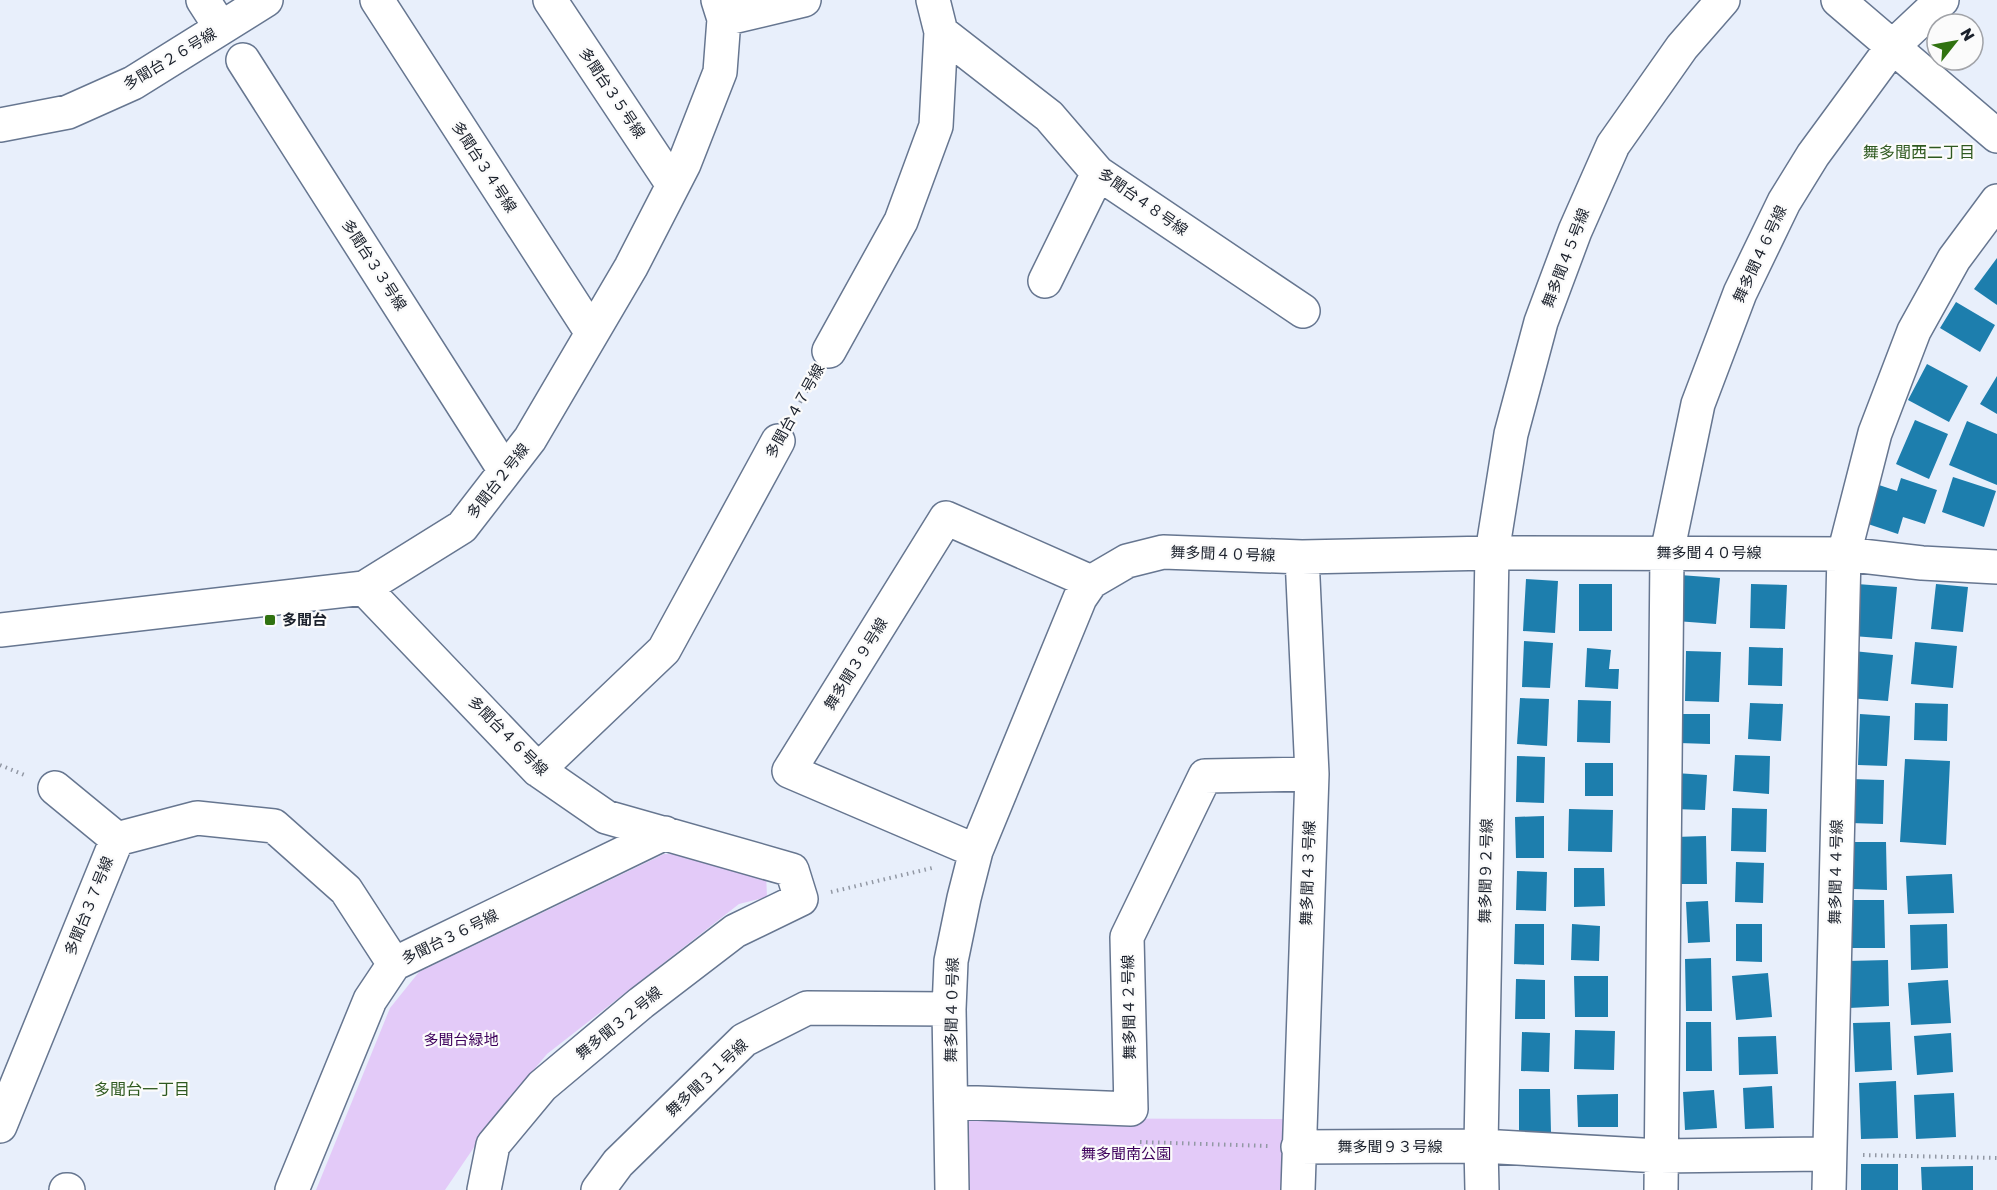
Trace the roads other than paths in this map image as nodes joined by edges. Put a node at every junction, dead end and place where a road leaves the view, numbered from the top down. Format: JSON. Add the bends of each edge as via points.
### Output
{"nodes":[{"id":1,"x":204,"y":0,"type":"edge"},
{"id":2,"x":266,"y":0,"type":"edge"},
{"id":3,"x":377,"y":0,"type":"edge"},
{"id":4,"x":550,"y":0,"type":"edge"},
{"id":5,"x":804,"y":0,"type":"edge"},
{"id":6,"x":933,"y":0,"type":"edge"},
{"id":7,"x":1723,"y":0,"type":"edge"},
{"id":8,"x":1838,"y":0,"type":"edge"},
{"id":9,"x":1942,"y":0,"type":"edge"},
{"id":10,"x":721,"y":9,"type":"edge"},
{"id":11,"x":221,"y":28,"type":"junction"},
{"id":12,"x":941,"y":32,"type":"junction"},
{"id":13,"x":1893,"y":46,"type":"junction"},
{"id":14,"x":243,"y":60,"type":"dead end"},
{"id":15,"x":0,"y":125,"type":"edge"},
{"id":16,"x":1997,"y":136,"type":"edge"},
{"id":17,"x":1098,"y":173,"type":"junction"},
{"id":18,"x":673,"y":185,"type":"junction"},
{"id":19,"x":1997,"y":201,"type":"edge"},
{"id":20,"x":1045,"y":281,"type":"dead end"},
{"id":21,"x":1303,"y":311,"type":"dead end"},
{"id":22,"x":592,"y":333,"type":"junction"},
{"id":23,"x":829,"y":351,"type":"road end"},
{"id":24,"x":778,"y":441,"type":"road end"},
{"id":25,"x":505,"y":471,"type":"junction"},
{"id":26,"x":1492,"y":553,"type":"junction"},
{"id":27,"x":1667,"y":553,"type":"junction"},
{"id":28,"x":1844,"y":554,"type":"junction"},
{"id":29,"x":1302,"y":557,"type":"junction"},
{"id":30,"x":1997,"y":567,"type":"edge"},
{"id":31,"x":1091,"y":582,"type":"junction"},
{"id":32,"x":364,"y":588,"type":"junction"},
{"id":33,"x":0,"y":630,"type":"edge"},
{"id":34,"x":538,"y":770,"type":"junction"},
{"id":35,"x":1312,"y":774,"type":"junction"},
{"id":36,"x":56,"y":788,"type":"dead end"},
{"id":37,"x":665,"y":833,"type":"junction"},
{"id":38,"x":117,"y":838,"type":"junction"},
{"id":39,"x":976,"y":851,"type":"junction"},
{"id":40,"x":801,"y":898,"type":"joint"},
{"id":41,"x":394,"y":964,"type":"junction"},
{"id":42,"x":949,"y":1009,"type":"junction"},
{"id":43,"x":951,"y":1102,"type":"junction"},
{"id":44,"x":0,"y":1126,"type":"edge"},
{"id":45,"x":1481,"y":1146,"type":"junction"},
{"id":46,"x":1298,"y":1147,"type":"junction"},
{"id":47,"x":1829,"y":1154,"type":"junction"},
{"id":48,"x":1660,"y":1156,"type":"junction"},
{"id":49,"x":292,"y":1190,"type":"edge"},
{"id":50,"x":484,"y":1190,"type":"edge"},
{"id":51,"x":598,"y":1190,"type":"edge"},
{"id":52,"x":952,"y":1190,"type":"edge"},
{"id":53,"x":1298,"y":1190,"type":"edge"},
{"id":54,"x":1482,"y":1190,"type":"edge"},
{"id":55,"x":1661,"y":1190,"type":"edge"},
{"id":56,"x":1829,"y":1190,"type":"edge"}],
"edges":[{"from":1,"to":11,"type":"street"},
{"from":2,"to":11,"type":"street","name":"多聞台２６号線"},
{"from":3,"to":22,"type":"street","name":"多聞台３４号線"},
{"from":4,"to":18,"type":"street","name":"多聞台３５号線"},
{"from":5,"to":10,"type":"street"},
{"from":6,"to":12,"type":"street","name":"多聞台４７号線"},
{"from":7,"to":26,"type":"street","name":"舞多聞４５号線","via":[[1682,47],[1613,145],[1575,231],[1540,322],[1511,434]]},
{"from":8,"to":13,"type":"street"},
{"from":9,"to":13,"type":"street","name":"舞多聞４６号線"},
{"from":10,"to":18,"type":"street","name":"多聞台２号線","via":[[720,72]]},
{"from":11,"to":15,"type":"street","name":"多聞台２６号線","via":[[133,83],[68,112]]},
{"from":12,"to":17,"type":"street","name":"多聞台４８号線","via":[[1049,116]]},
{"from":12,"to":23,"type":"street","name":"多聞台４７号線","via":[[936,126],[901,221]]},
{"from":13,"to":16,"type":"street"},
{"from":13,"to":27,"type":"street","name":"舞多聞４６号線","via":[[1813,155],[1784,202],[1740,293],[1698,404]]},
{"from":14,"to":25,"type":"street","name":"多聞台３３号線"},
{"from":17,"to":20,"type":"street"},
{"from":17,"to":21,"type":"street","name":"多聞台４８号線"},
{"from":18,"to":22,"type":"street","name":"多聞台２号線"},
{"from":19,"to":28,"type":"street","via":[[1954,259],[1914,331],[1875,433]]},
{"from":22,"to":25,"type":"street","name":"多聞台２号線","via":[[530,439]]},
{"from":24,"to":34,"type":"street","name":"多聞台４７号線","via":[[664,650]]},
{"from":25,"to":32,"type":"street","name":"多聞台２号線","via":[[462,527]]},
{"from":26,"to":27,"type":"street","name":"舞多聞４０号線"},
{"from":26,"to":29,"type":"street","name":"舞多聞４０号線"},
{"from":26,"to":45,"type":"street","name":"舞多聞９２号線"},
{"from":27,"to":28,"type":"street","name":"舞多聞４０号線"},
{"from":27,"to":48,"type":"street"},
{"from":28,"to":30,"type":"street","name":"舞多聞４０号線"},
{"from":28,"to":47,"type":"street","name":"舞多聞４４号線"},
{"from":29,"to":31,"type":"street","name":"舞多聞４０号線","via":[[1162,552],[1126,561]]},
{"from":29,"to":35,"type":"street","name":"舞多聞４３号線"},
{"from":31,"to":39,"type":"street","name":"舞多聞４０号線","via":[[1080,598]]},
{"from":31,"to":39,"type":"street","name":"舞多聞３９号線","via":[[946,518],[789,771]]},
{"from":32,"to":33,"type":"street","name":"多聞台２号線"},
{"from":32,"to":34,"type":"street","name":"多聞台４６号線"},
{"from":34,"to":37,"type":"street","name":"多聞台４６号線","via":[[606,817]]},
{"from":35,"to":43,"type":"street","name":"舞多聞４２号線","via":[[1205,776],[1127,937],[1131,1109]]},
{"from":35,"to":46,"type":"street","name":"舞多聞４３号線"},
{"from":36,"to":38,"type":"street"},
{"from":37,"to":40,"type":"street","name":"多聞台４６号線","via":[[792,870]]},
{"from":37,"to":41,"type":"street","name":"多聞台３６号線"},
{"from":38,"to":41,"type":"street","name":"多聞台３７号線","via":[[197,818],[274,826],[346,890]]},
{"from":38,"to":44,"type":"street","name":"多聞台３７号線"},
{"from":39,"to":42,"type":"street","name":"舞多聞４０号線","via":[[951,961]]},
{"from":40,"to":50,"type":"street","name":"舞多聞３２号線","via":[[735,931],[542,1086],[493,1145]]},
{"from":41,"to":49,"type":"street","name":"多聞台３６号線","via":[[370,1000]]},
{"from":42,"to":43,"type":"street","name":"舞多聞４０号線"},
{"from":42,"to":51,"type":"street","name":"舞多聞３１号線","via":[[807,1008],[744,1040],[618,1163]]},
{"from":43,"to":52,"type":"street","name":"舞多聞４０号線"},
{"from":45,"to":46,"type":"street","name":"舞多聞９３号線"},
{"from":45,"to":48,"type":"street","name":"舞多聞９３号線"},
{"from":45,"to":54,"type":"street","name":"舞多聞９２号線"},
{"from":46,"to":53,"type":"street","name":"舞多聞４３号線"},
{"from":47,"to":48,"type":"street","name":"舞多聞９３号線"},
{"from":47,"to":56,"type":"street","name":"舞多聞４４号線"},
{"from":48,"to":55,"type":"street"}]}
